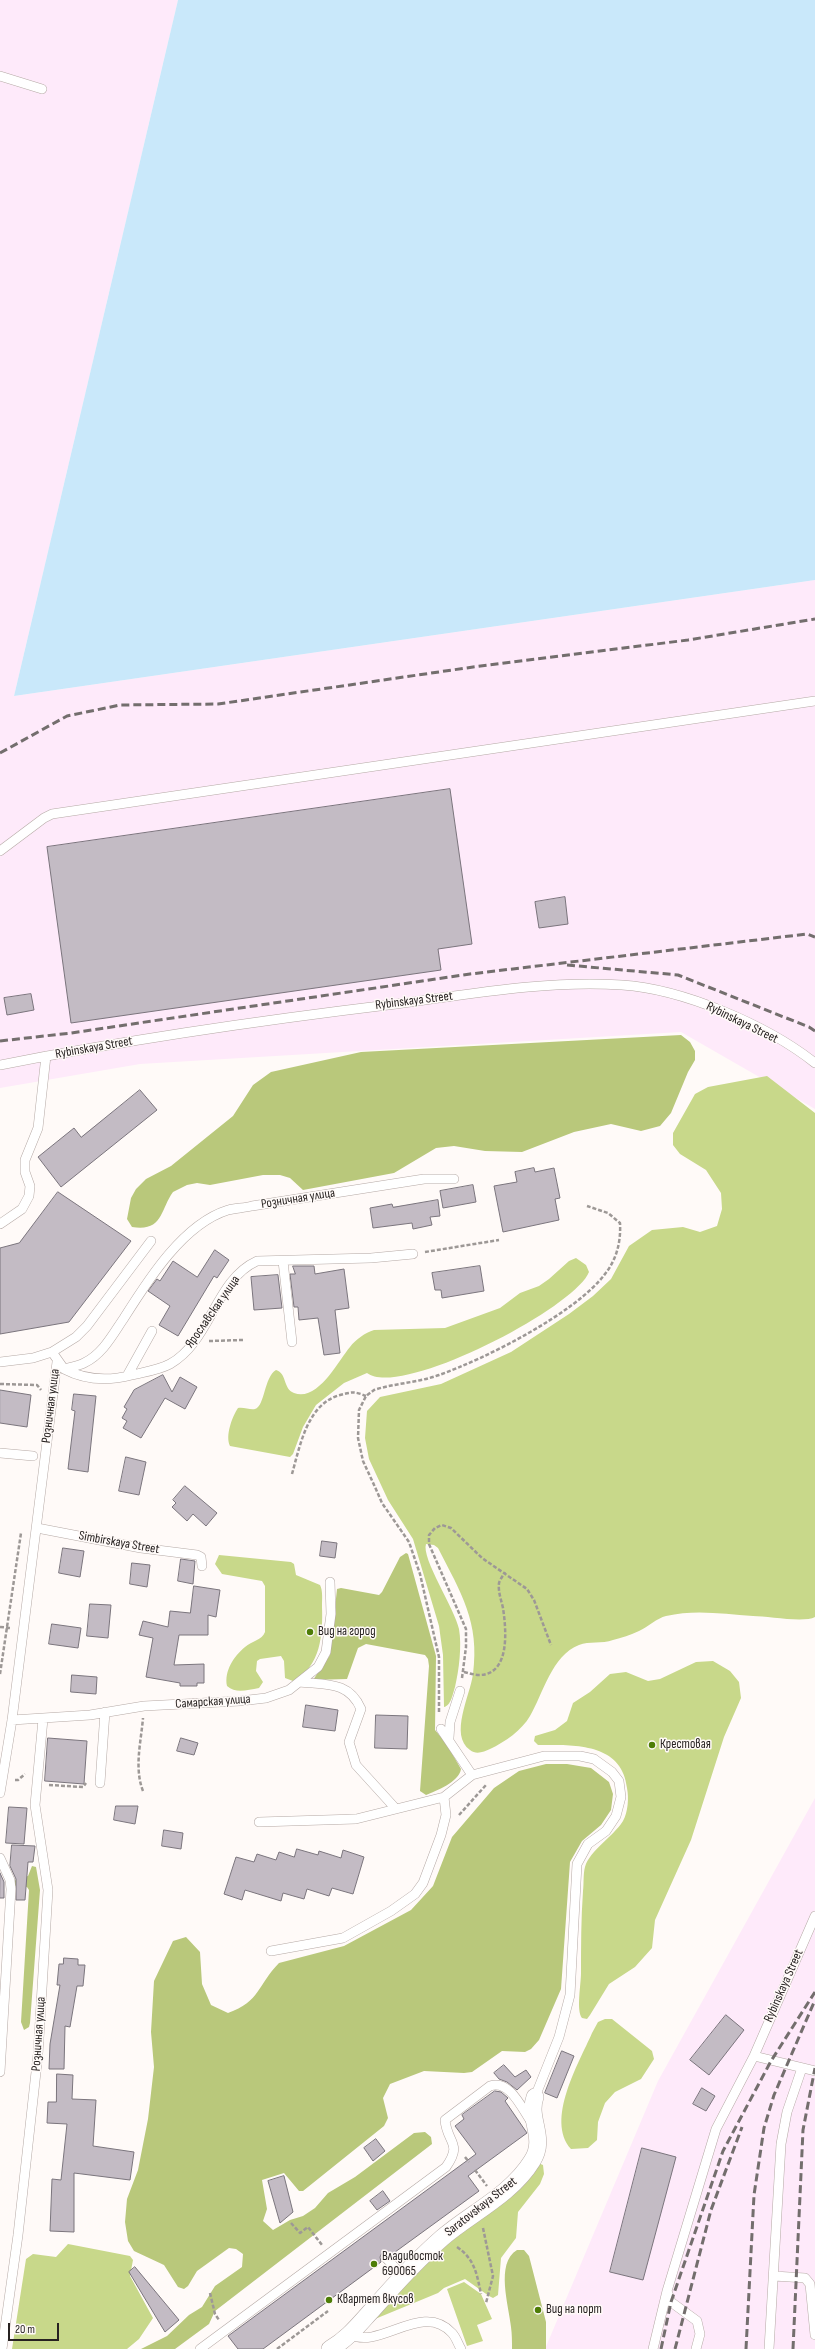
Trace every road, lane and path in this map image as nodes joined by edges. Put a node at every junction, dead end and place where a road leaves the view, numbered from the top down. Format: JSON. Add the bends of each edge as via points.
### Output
{"nodes":[{"id":1,"x":0,"y":76,"type":"edge"},
{"id":2,"x":42,"y":89,"type":"dead end"},
{"id":3,"x":815,"y":701,"type":"edge"},
{"id":4,"x":0,"y":851,"type":"edge"},
{"id":5,"x":46,"y":1056,"type":"junction"},
{"id":6,"x":815,"y":1063,"type":"edge"},
{"id":7,"x":0,"y":1065,"type":"edge"},
{"id":8,"x":454,"y":1179,"type":"dead end"},
{"id":9,"x":587,"y":1206,"type":"dead end"},
{"id":10,"x":0,"y":1224,"type":"edge"},
{"id":11,"x":498,"y":1240,"type":"dead end"},
{"id":12,"x":151,"y":1241,"type":"dead end"},
{"id":13,"x":413,"y":1254,"type":"joint"},
{"id":14,"x":283,"y":1261,"type":"junction"},
{"id":15,"x":152,"y":1331,"type":"dead end"},
{"id":16,"x":227,"y":1340,"type":"dead end"},
{"id":17,"x":243,"y":1340,"type":"dead end"},
{"id":18,"x":292,"y":1342,"type":"dead end"},
{"id":19,"x":52,"y":1352,"type":"junction"},
{"id":20,"x":0,"y":1362,"type":"edge"},
{"id":21,"x":57,"y":1362,"type":"junction"},
{"id":22,"x":64,"y":1369,"type":"junction"},
{"id":23,"x":127,"y":1376,"type":"junction"},
{"id":24,"x":0,"y":1384,"type":"edge"},
{"id":25,"x":37,"y":1385,"type":"dead end"},
{"id":26,"x":366,"y":1396,"type":"junction"},
{"id":27,"x":0,"y":1454,"type":"edge"},
{"id":28,"x":33,"y":1456,"type":"dead end"},
{"id":29,"x":292,"y":1474,"type":"dead end"},
{"id":30,"x":37,"y":1528,"type":"junction"},
{"id":31,"x":20,"y":1537,"type":"dead end"},
{"id":32,"x":202,"y":1561,"type":"dead end"},
{"id":33,"x":505,"y":1572,"type":"junction"},
{"id":34,"x":330,"y":1582,"type":"dead end"},
{"id":35,"x":0,"y":1627,"type":"edge"},
{"id":36,"x":6,"y":1628,"type":"junction"},
{"id":37,"x":551,"y":1644,"type":"dead end"},
{"id":38,"x":464,"y":1672,"type":"junction"},
{"id":39,"x":0,"y":1674,"type":"edge"},
{"id":40,"x":299,"y":1682,"type":"junction"},
{"id":41,"x":460,"y":1691,"type":"joint"},
{"id":42,"x":144,"y":1706,"type":"junction"},
{"id":43,"x":105,"y":1712,"type":"junction"},
{"id":44,"x":12,"y":1720,"type":"junction"},
{"id":45,"x":43,"y":1720,"type":"junction"},
{"id":46,"x":441,"y":1729,"type":"joint"},
{"id":47,"x":448,"y":1738,"type":"junction"},
{"id":48,"x":472,"y":1775,"type":"junction"},
{"id":49,"x":86,"y":1776,"type":"dead end"},
{"id":50,"x":488,"y":1782,"type":"dead end"},
{"id":51,"x":100,"y":1783,"type":"dead end"},
{"id":52,"x":36,"y":1785,"type":"junction"},
{"id":53,"x":143,"y":1791,"type":"dead end"},
{"id":54,"x":0,"y":1793,"type":"edge"},
{"id":55,"x":444,"y":1797,"type":"junction"},
{"id":56,"x":396,"y":1809,"type":"junction"},
{"id":57,"x":258,"y":1822,"type":"dead end"},
{"id":58,"x":441,"y":1835,"type":"junction"},
{"id":59,"x":0,"y":1858,"type":"edge"},
{"id":60,"x":815,"y":1916,"type":"edge"},
{"id":61,"x":271,"y":1951,"type":"dead end"},
{"id":62,"x":754,"y":2056,"type":"junction"},
{"id":63,"x":802,"y":2068,"type":"junction"},
{"id":64,"x":815,"y":2071,"type":"edge"},
{"id":65,"x":0,"y":2072,"type":"edge"},
{"id":66,"x":535,"y":2097,"type":"joint"},
{"id":67,"x":537,"y":2131,"type":"junction"},
{"id":68,"x":479,"y":2211,"type":"junction"},
{"id":69,"x":291,"y":2223,"type":"dead end"},
{"id":70,"x":442,"y":2238,"type":"junction"},
{"id":71,"x":328,"y":2253,"type":"junction"},
{"id":72,"x":386,"y":2258,"type":"dead end"},
{"id":73,"x":774,"y":2276,"type":"junction"},
{"id":74,"x":404,"y":2277,"type":"junction"},
{"id":75,"x":667,"y":2292,"type":"junction"},
{"id":76,"x":210,"y":2293,"type":"dead end"},
{"id":77,"x":481,"y":2294,"type":"dead end"},
{"id":78,"x":486,"y":2303,"type":"dead end"},
{"id":79,"x":328,"y":2311,"type":"dead end"},
{"id":80,"x":215,"y":2314,"type":"dead end"},
{"id":81,"x":351,"y":2335,"type":"junction"},
{"id":82,"x":815,"y":2335,"type":"edge"},
{"id":83,"x":213,"y":2345,"type":"edge"},
{"id":84,"x":2,"y":2349,"type":"edge"},
{"id":85,"x":200,"y":2349,"type":"edge"},
{"id":86,"x":277,"y":2349,"type":"edge"},
{"id":87,"x":330,"y":2349,"type":"edge"},
{"id":88,"x":461,"y":2349,"type":"edge"},
{"id":89,"x":653,"y":2349,"type":"edge"},
{"id":90,"x":696,"y":2349,"type":"edge"},
{"id":91,"x":769,"y":2349,"type":"edge"}],
"edges":[{"from":1,"to":2,"type":"lane"},
{"from":3,"to":4,"type":"lane","via":[[52,814]]},
{"from":5,"to":6,"type":"lane","name":"Rybinskaya Street","via":[[238,1023],[564,984],[623,985],[688,997],[748,1023]]},
{"from":5,"to":7,"type":"lane","name":"Rybinskaya Street"},
{"from":5,"to":10,"type":"lane","via":[[38,1128],[25,1160],[25,1172],[30,1186],[29,1196],[22,1209]]},
{"from":8,"to":22,"type":"lane","name":"Розничная улица","via":[[424,1179],[228,1210],[181,1240],[169,1253],[97,1354],[84,1363]]},
{"from":9,"to":26,"type":"path","via":[[608,1213],[620,1223],[621,1240],[606,1273],[589,1291],[509,1345],[438,1376],[382,1388]]},
{"from":11,"to":13,"type":"path"},
{"from":12,"to":19,"type":"lane","via":[[87,1326],[76,1337]]},
{"from":13,"to":14,"type":"lane","name":"Ярославская улица"},
{"from":14,"to":18,"type":"lane"},
{"from":14,"to":23,"type":"lane","name":"Ярославская улица","via":[[257,1261],[244,1269],[228,1288],[195,1342],[180,1357],[169,1364]]},
{"from":15,"to":23,"type":"lane"},
{"from":16,"to":17,"type":"path"},
{"from":19,"to":20,"type":"lane","via":[[33,1358]]},
{"from":19,"to":21,"type":"lane"},
{"from":21,"to":22,"type":"lane","name":"Розничная улица"},
{"from":21,"to":30,"type":"lane","name":"Розничная улица"},
{"from":22,"to":23,"type":"lane","name":"Ярославская улица","via":[[90,1379]]},
{"from":24,"to":25,"type":"path"},
{"from":26,"to":29,"type":"path","via":[[355,1391],[334,1396],[318,1408],[306,1429]]},
{"from":26,"to":46,"type":"path","via":[[359,1410],[357,1424],[363,1461],[382,1503],[409,1542],[420,1574],[439,1657]]},
{"from":27,"to":28,"type":"lane"},
{"from":30,"to":32,"type":"lane","name":"Simbirskaya Street","via":[[141,1548],[197,1555]]},
{"from":30,"to":44,"type":"lane","name":"Розничная улица"},
{"from":31,"to":36,"type":"path"},
{"from":33,"to":37,"type":"path","via":[[527,1589],[534,1600]]},
{"from":33,"to":38,"type":"path","via":[[499,1581],[506,1636],[502,1657],[490,1672],[480,1675]]},
{"from":33,"to":38,"type":"path","via":[[482,1558],[450,1528],[442,1525],[429,1535],[432,1554],[455,1599],[466,1629]]},
{"from":34,"to":40,"type":"lane","name":"Самарская улица","via":[[331,1614],[326,1652],[318,1667]]},
{"from":35,"to":36,"type":"path"},
{"from":36,"to":39,"type":"path"},
{"from":38,"to":41,"type":"path"},
{"from":40,"to":42,"type":"lane","name":"Самарская улица","via":[[289,1690],[266,1698],[240,1702]]},
{"from":40,"to":56,"type":"lane","via":[[344,1688],[354,1696],[361,1709],[349,1742],[356,1765]]},
{"from":41,"to":47,"type":"lane","via":[[450,1722]]},
{"from":42,"to":43,"type":"lane","name":"Самарская улица"},
{"from":42,"to":53,"type":"path","via":[[138,1768]]},
{"from":43,"to":45,"type":"lane","name":"Самарская улица"},
{"from":43,"to":51,"type":"lane"},
{"from":44,"to":45,"type":"lane","name":"Самарская улица"},
{"from":44,"to":54,"type":"lane","name":"Розничная улица"},
{"from":45,"to":52,"type":"lane","name":"Розничная улица"},
{"from":46,"to":47,"type":"lane"},
{"from":47,"to":48,"type":"lane"},
{"from":48,"to":55,"type":"lane"},
{"from":48,"to":66,"type":"lane","via":[[544,1756],[564,1755],[594,1759],[612,1772],[619,1781],[621,1797],[616,1816],[606,1831],[588,1844],[577,1864],[570,1995],[559,2037]]},
{"from":49,"to":52,"type":"path","via":[[86,1784],[83,1787]]},
{"from":50,"to":58,"type":"path"},
{"from":52,"to":84,"type":"lane","name":"Розничная улица","via":[[34,1805],[48,1890],[38,2054],[18,2235]]},
{"from":55,"to":56,"type":"lane"},
{"from":55,"to":58,"type":"lane","via":[[446,1815]]},
{"from":56,"to":57,"type":"lane","via":[[356,1819]]},
{"from":58,"to":61,"type":"lane","via":[[423,1884],[405,1902],[343,1938]]},
{"from":59,"to":65,"type":"lane","via":[[10,1880],[11,1889]]},
{"from":60,"to":62,"type":"lane","name":"Rybinskaya Street"},
{"from":62,"to":63,"type":"lane"},
{"from":62,"to":75,"type":"lane","name":"Rybinskaya Street","via":[[716,2130]]},
{"from":63,"to":64,"type":"lane"},
{"from":63,"to":73,"type":"lane","via":[[787,2112],[781,2144]]},
{"from":66,"to":67,"type":"street","name":"Saratovskaya Street","via":[[532,2105]]},
{"from":67,"to":68,"type":"street","name":"Saratovskaya Street","via":[[539,2146],[532,2161],[520,2177]]},
{"from":67,"to":71,"type":"lane","via":[[508,2089],[495,2084],[490,2086],[445,2120],[446,2130],[453,2140],[454,2156],[446,2167],[366,2230]]},
{"from":68,"to":70,"type":"street","name":"Saratovskaya Street"},
{"from":68,"to":78,"type":"path","via":[[493,2276]]},
{"from":69,"to":71,"type":"path","via":[[300,2233],[308,2227]]},
{"from":70,"to":74,"type":"street","name":"Saratovskaya Street"},
{"from":70,"to":77,"type":"path","via":[[469,2257],[475,2266]]},
{"from":71,"to":83,"type":"lane"},
{"from":72,"to":74,"type":"lane"},
{"from":73,"to":82,"type":"lane","via":[[805,2278],[810,2284]]},
{"from":73,"to":91,"type":"lane"},
{"from":74,"to":81,"type":"street","name":"Saratovskaya Street"},
{"from":75,"to":89,"type":"lane","name":"Rybinskaya Street"},
{"from":75,"to":90,"type":"lane","via":[[672,2302],[697,2321],[700,2334]]},
{"from":76,"to":80,"type":"path"},
{"from":79,"to":86,"type":"path"},
{"from":81,"to":87,"type":"street","name":"Saratovskaya Street"},
{"from":81,"to":88,"type":"lane","via":[[359,2340],[372,2340],[407,2326],[427,2323],[441,2326],[452,2333]]},
{"from":83,"to":85,"type":"lane"}]}
